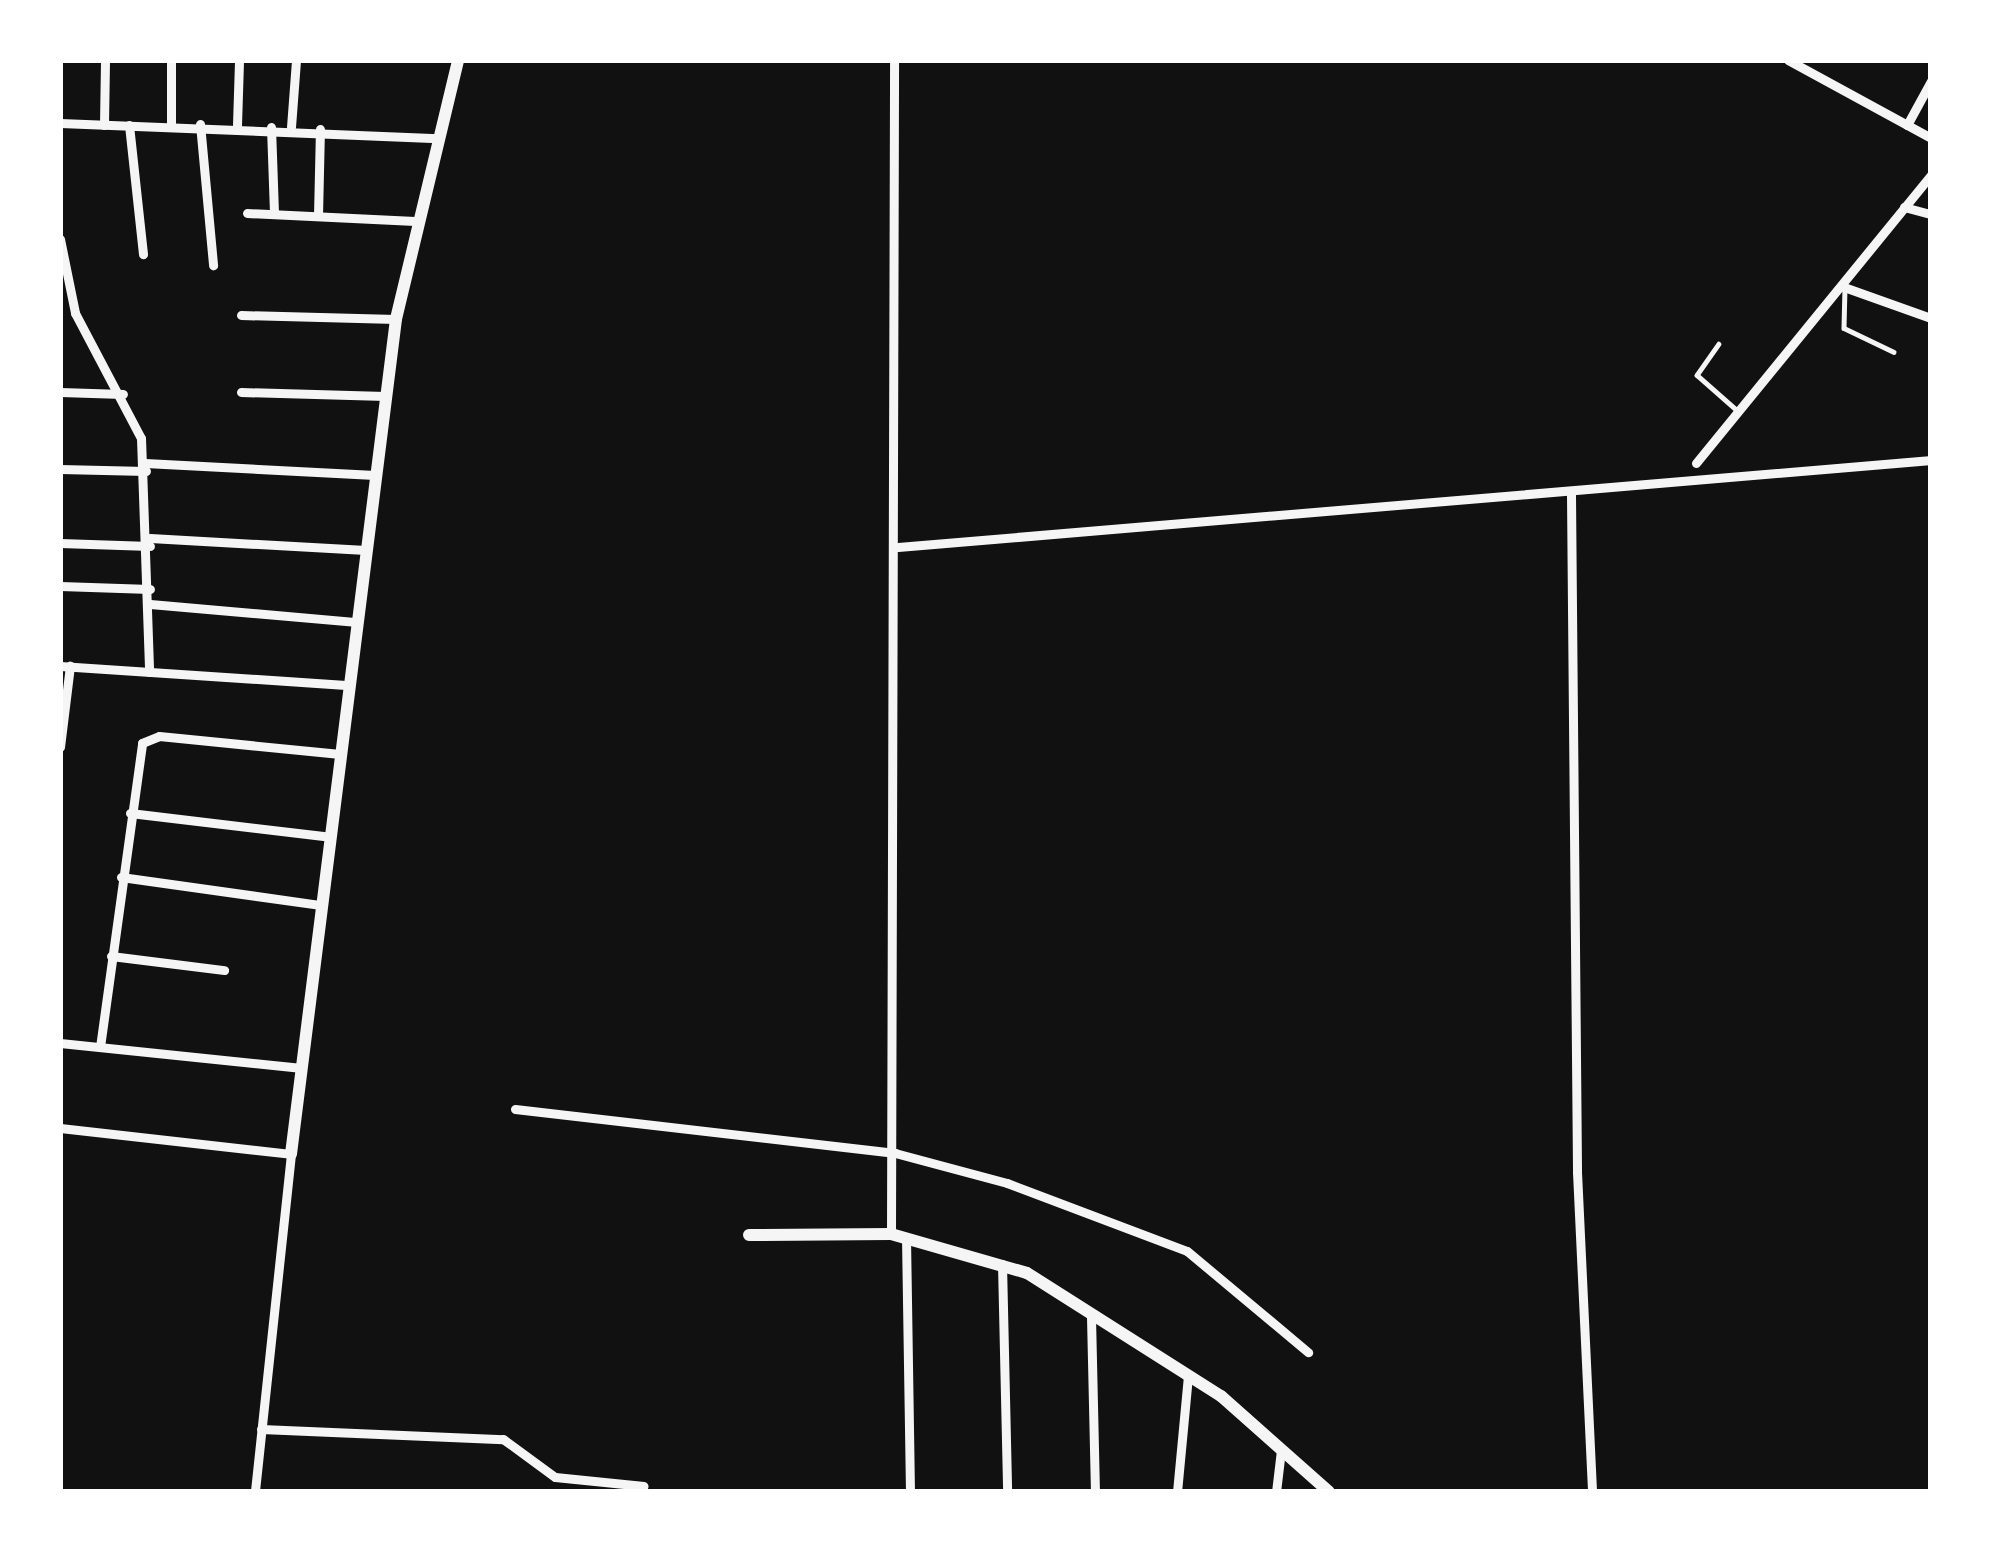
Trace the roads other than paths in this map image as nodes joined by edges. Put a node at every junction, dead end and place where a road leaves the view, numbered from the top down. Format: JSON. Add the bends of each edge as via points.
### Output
{"nodes":[{"id":1,"x":104,"y":60,"type":"edge"},
{"id":2,"x":171,"y":60,"type":"edge"},
{"id":3,"x":239,"y":60,"type":"edge"},
{"id":4,"x":296,"y":60,"type":"edge"},
{"id":5,"x":458,"y":60,"type":"edge"},
{"id":6,"x":894,"y":60,"type":"edge"},
{"id":7,"x":1788,"y":60,"type":"edge"},
{"id":8,"x":1931,"y":81,"type":"edge"},
{"id":9,"x":60,"y":123,"type":"edge"},
{"id":10,"x":200,"y":124,"type":"junction"},
{"id":11,"x":104,"y":125,"type":"junction"},
{"id":12,"x":129,"y":125,"type":"junction"},
{"id":13,"x":170,"y":125,"type":"junction"},
{"id":14,"x":237,"y":125,"type":"junction"},
{"id":15,"x":1907,"y":125,"type":"junction"},
{"id":16,"x":271,"y":127,"type":"junction"},
{"id":17,"x":291,"y":128,"type":"junction"},
{"id":18,"x":320,"y":129,"type":"junction"},
{"id":19,"x":437,"y":138,"type":"junction"},
{"id":20,"x":1931,"y":138,"type":"edge"},
{"id":21,"x":1931,"y":175,"type":"edge"},
{"id":22,"x":1904,"y":207,"type":"junction"},
{"id":23,"x":248,"y":213,"type":"dead end"},
{"id":24,"x":274,"y":214,"type":"junction"},
{"id":25,"x":1931,"y":214,"type":"edge"},
{"id":26,"x":318,"y":216,"type":"junction"},
{"id":27,"x":415,"y":220,"type":"junction"},
{"id":28,"x":60,"y":239,"type":"edge"},
{"id":29,"x":142,"y":254,"type":"dead end"},
{"id":30,"x":213,"y":266,"type":"dead end"},
{"id":31,"x":1843,"y":286,"type":"junction"},
{"id":32,"x":60,"y":313,"type":"edge"},
{"id":33,"x":75,"y":313,"type":"junction"},
{"id":34,"x":241,"y":315,"type":"dead end"},
{"id":35,"x":1931,"y":318,"type":"edge"},
{"id":36,"x":396,"y":319,"type":"junction"},
{"id":37,"x":1719,"y":344,"type":"dead end"},
{"id":38,"x":1894,"y":352,"type":"dead end"},
{"id":39,"x":60,"y":392,"type":"edge"},
{"id":40,"x":241,"y":392,"type":"dead end"},
{"id":41,"x":123,"y":394,"type":"junction"},
{"id":42,"x":385,"y":396,"type":"junction"},
{"id":43,"x":1738,"y":411,"type":"junction"},
{"id":44,"x":1931,"y":460,"type":"edge"},
{"id":45,"x":1696,"y":463,"type":"dead end"},
{"id":46,"x":146,"y":467,"type":"junction"},
{"id":47,"x":60,"y":469,"type":"edge"},
{"id":48,"x":375,"y":475,"type":"junction"},
{"id":49,"x":1571,"y":495,"type":"junction"},
{"id":50,"x":149,"y":542,"type":"junction"},
{"id":51,"x":60,"y":543,"type":"edge"},
{"id":52,"x":898,"y":547,"type":"junction"},
{"id":53,"x":366,"y":550,"type":"junction"},
{"id":54,"x":60,"y":586,"type":"edge"},
{"id":55,"x":150,"y":589,"type":"junction"},
{"id":56,"x":150,"y":604,"type":"junction"},
{"id":57,"x":357,"y":622,"type":"junction"},
{"id":58,"x":65,"y":666,"type":"edge"},
{"id":59,"x":149,"y":671,"type":"junction"},
{"id":60,"x":349,"y":685,"type":"junction"},
{"id":61,"x":60,"y":747,"type":"edge"},
{"id":62,"x":340,"y":754,"type":"junction"},
{"id":63,"x":130,"y":813,"type":"junction"},
{"id":64,"x":330,"y":837,"type":"junction"},
{"id":65,"x":122,"y":877,"type":"junction"},
{"id":66,"x":321,"y":905,"type":"junction"},
{"id":67,"x":111,"y":956,"type":"junction"},
{"id":68,"x":224,"y":970,"type":"dead end"},
{"id":69,"x":60,"y":1043,"type":"edge"},
{"id":70,"x":100,"y":1047,"type":"junction"},
{"id":71,"x":302,"y":1068,"type":"junction"},
{"id":72,"x":515,"y":1109,"type":"dead end"},
{"id":73,"x":60,"y":1128,"type":"edge"},
{"id":74,"x":292,"y":1149,"type":"junction"},
{"id":75,"x":895,"y":1158,"type":"junction"},
{"id":76,"x":749,"y":1235,"type":"dead end"},
{"id":77,"x":899,"y":1236,"type":"junction"},
{"id":78,"x":1002,"y":1264,"type":"junction"},
{"id":79,"x":1091,"y":1317,"type":"junction"},
{"id":80,"x":1307,"y":1352,"type":"dead end"},
{"id":81,"x":1188,"y":1376,"type":"junction"},
{"id":82,"x":262,"y":1429,"type":"junction"},
{"id":83,"x":1282,"y":1444,"type":"junction"},
{"id":84,"x":644,"y":1486,"type":"dead end"},
{"id":85,"x":1327,"y":1491,"type":"edge"},
{"id":86,"x":255,"y":1492,"type":"edge"},
{"id":87,"x":910,"y":1492,"type":"edge"},
{"id":88,"x":1007,"y":1492,"type":"edge"},
{"id":89,"x":1095,"y":1492,"type":"edge"},
{"id":90,"x":1178,"y":1492,"type":"edge"},
{"id":91,"x":1276,"y":1492,"type":"edge"},
{"id":92,"x":1592,"y":1492,"type":"edge"}],
"edges":[{"from":1,"to":11,"type":"street"},
{"from":2,"to":13,"type":"street"},
{"from":3,"to":14,"type":"street"},
{"from":4,"to":17,"type":"street"},
{"from":5,"to":19,"type":"street"},
{"from":6,"to":52,"type":"street"},
{"from":7,"to":15,"type":"street"},
{"from":8,"to":15,"type":"street"},
{"from":9,"to":11,"type":"street"},
{"from":10,"to":13,"type":"street"},
{"from":10,"to":14,"type":"street"},
{"from":10,"to":30,"type":"street"},
{"from":11,"to":12,"type":"street"},
{"from":12,"to":13,"type":"street"},
{"from":12,"to":29,"type":"street"},
{"from":14,"to":16,"type":"street"},
{"from":15,"to":20,"type":"street"},
{"from":16,"to":17,"type":"street"},
{"from":16,"to":24,"type":"street"},
{"from":17,"to":18,"type":"street"},
{"from":18,"to":19,"type":"street"},
{"from":18,"to":26,"type":"street"},
{"from":19,"to":27,"type":"street"},
{"from":21,"to":22,"type":"street"},
{"from":22,"to":25,"type":"street"},
{"from":22,"to":31,"type":"street"},
{"from":23,"to":24,"type":"street"},
{"from":24,"to":26,"type":"street"},
{"from":26,"to":27,"type":"street"},
{"from":27,"to":36,"type":"street"},
{"from":28,"to":33,"type":"street"},
{"from":31,"to":35,"type":"street"},
{"from":31,"to":38,"type":"lane","via":[[1844,328]]},
{"from":31,"to":43,"type":"street"},
{"from":32,"to":33,"type":"street"},
{"from":33,"to":41,"type":"street"},
{"from":34,"to":36,"type":"street"},
{"from":36,"to":42,"type":"street"},
{"from":37,"to":43,"type":"lane","via":[[1697,375]]},
{"from":39,"to":41,"type":"street"},
{"from":40,"to":42,"type":"street"},
{"from":41,"to":46,"type":"street"},
{"from":42,"to":48,"type":"street"},
{"from":43,"to":45,"type":"street"},
{"from":44,"to":49,"type":"street"},
{"from":46,"to":47,"type":"street"},
{"from":46,"to":48,"type":"street"},
{"from":46,"to":50,"type":"street"},
{"from":48,"to":53,"type":"street"},
{"from":49,"to":52,"type":"street"},
{"from":49,"to":92,"type":"street","via":[[1576,1172]]},
{"from":50,"to":51,"type":"street"},
{"from":50,"to":53,"type":"street"},
{"from":50,"to":55,"type":"street"},
{"from":52,"to":75,"type":"street"},
{"from":53,"to":57,"type":"street"},
{"from":54,"to":55,"type":"street"},
{"from":55,"to":56,"type":"street"},
{"from":56,"to":57,"type":"street"},
{"from":56,"to":59,"type":"street"},
{"from":57,"to":60,"type":"street"},
{"from":58,"to":59,"type":"street"},
{"from":58,"to":61,"type":"street"},
{"from":59,"to":60,"type":"street"},
{"from":60,"to":62,"type":"street"},
{"from":62,"to":63,"type":"street","via":[[146,739],[136,755]]},
{"from":62,"to":64,"type":"street"},
{"from":63,"to":64,"type":"street"},
{"from":63,"to":65,"type":"street"},
{"from":64,"to":66,"type":"street"},
{"from":65,"to":66,"type":"street"},
{"from":65,"to":67,"type":"street"},
{"from":66,"to":71,"type":"street"},
{"from":67,"to":68,"type":"street"},
{"from":67,"to":70,"type":"street"},
{"from":69,"to":70,"type":"street"},
{"from":70,"to":71,"type":"street"},
{"from":71,"to":74,"type":"street"},
{"from":72,"to":75,"type":"street"},
{"from":73,"to":74,"type":"street"},
{"from":74,"to":82,"type":"street"},
{"from":75,"to":77,"type":"street"},
{"from":75,"to":80,"type":"street","via":[[1174,1244]]},
{"from":76,"to":77,"type":"street"},
{"from":77,"to":78,"type":"street"},
{"from":77,"to":87,"type":"street"},
{"from":78,"to":79,"type":"street","via":[[1050,1285]]},
{"from":78,"to":88,"type":"street"},
{"from":79,"to":81,"type":"street"},
{"from":79,"to":89,"type":"street"},
{"from":81,"to":83,"type":"street"},
{"from":81,"to":90,"type":"street"},
{"from":82,"to":84,"type":"street","via":[[502,1439],[555,1477]]},
{"from":82,"to":86,"type":"street"},
{"from":83,"to":85,"type":"street"},
{"from":83,"to":91,"type":"street"}]}
